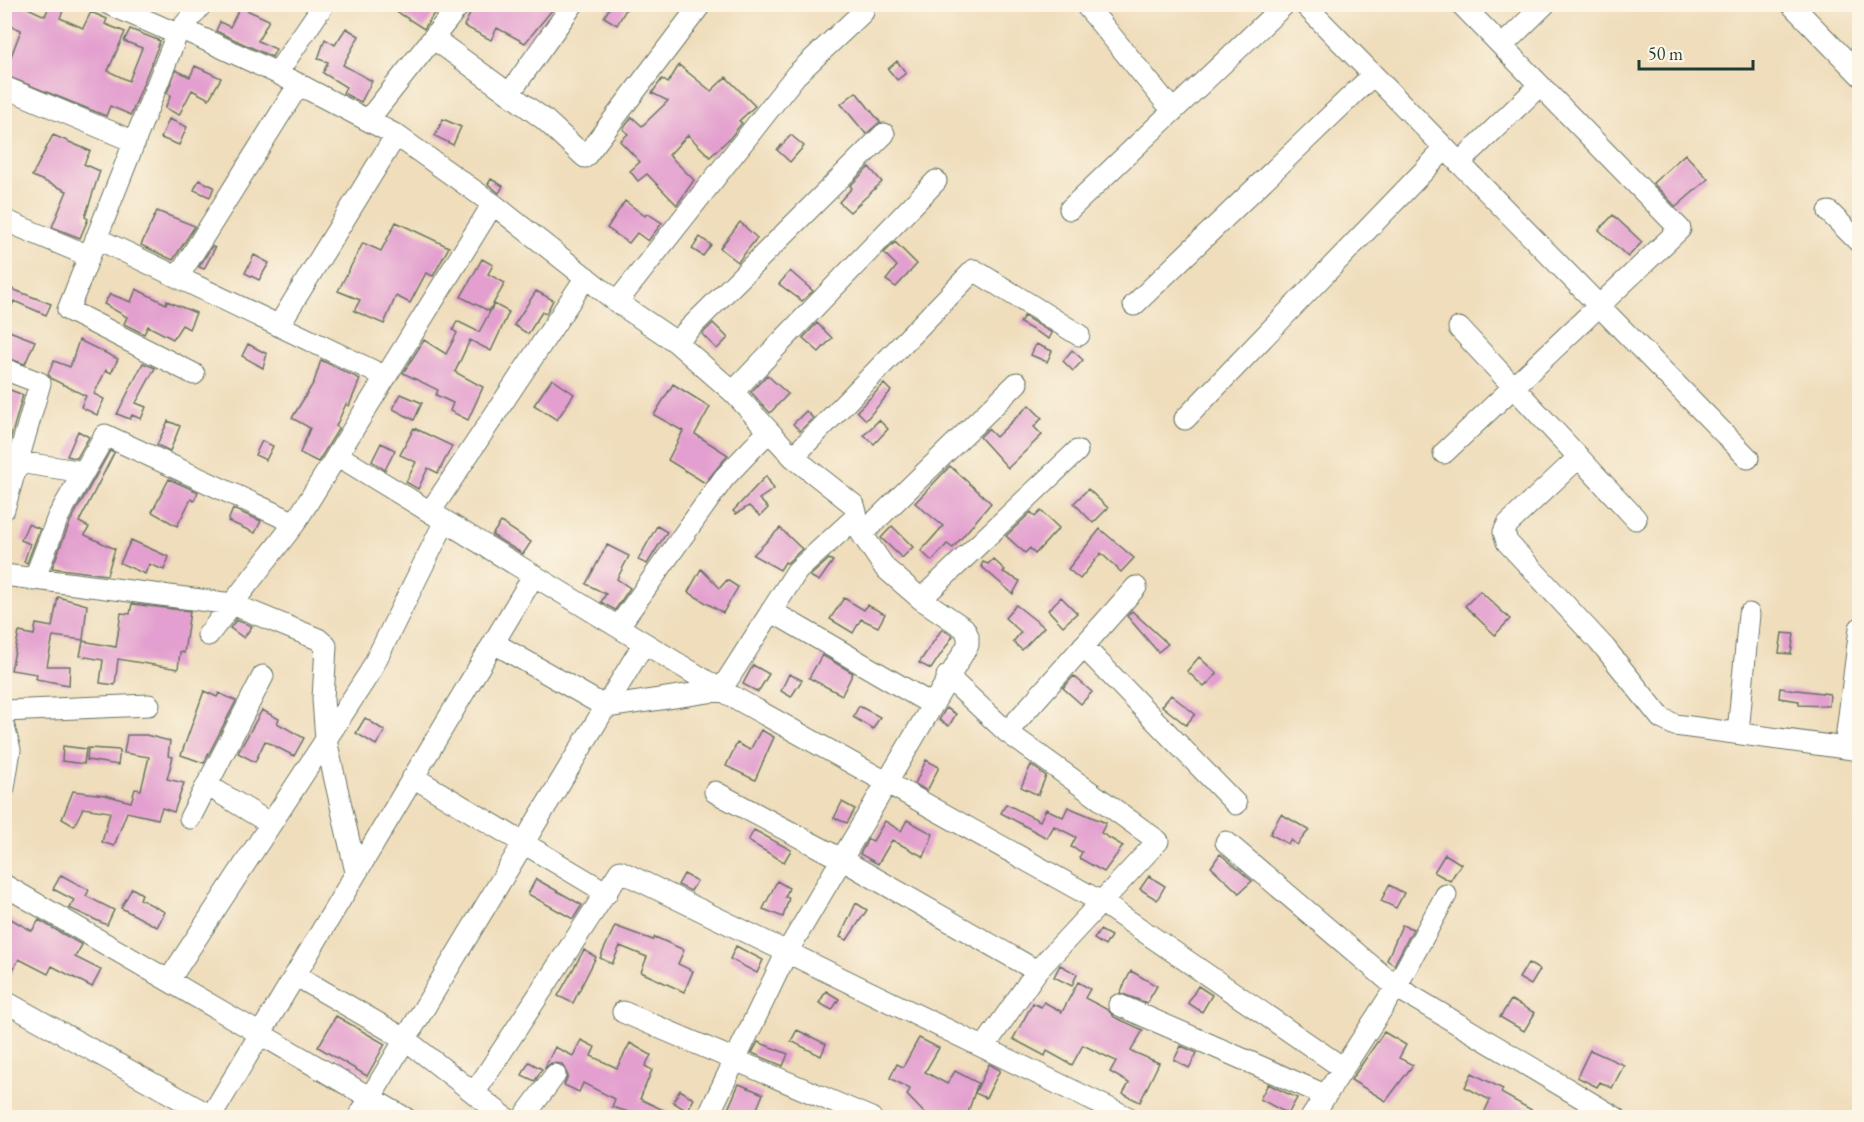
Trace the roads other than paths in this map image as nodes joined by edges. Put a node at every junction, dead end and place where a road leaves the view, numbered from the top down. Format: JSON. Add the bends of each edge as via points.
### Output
{"nodes":[{"id":1,"x":109,"y":4,"type":"edge"},
{"id":2,"x":202,"y":4,"type":"edge"},
{"id":3,"x":324,"y":4,"type":"edge"},
{"id":4,"x":460,"y":4,"type":"edge"},
{"id":5,"x":573,"y":4,"type":"edge"},
{"id":6,"x":701,"y":4,"type":"edge"},
{"id":7,"x":1084,"y":4,"type":"edge"},
{"id":8,"x":1285,"y":4,"type":"edge"},
{"id":9,"x":1304,"y":4,"type":"edge"},
{"id":10,"x":1461,"y":4,"type":"edge"},
{"id":11,"x":1545,"y":4,"type":"edge"},
{"id":12,"x":1791,"y":4,"type":"edge"},
{"id":13,"x":863,"y":12,"type":"dead end"},
{"id":14,"x":179,"y":31,"type":"junction"},
{"id":15,"x":433,"y":38,"type":"junction"},
{"id":16,"x":1502,"y":46,"type":"junction"},
{"id":17,"x":277,"y":73,"type":"junction"},
{"id":18,"x":1373,"y":75,"type":"junction"},
{"id":19,"x":1860,"y":75,"type":"edge"},
{"id":20,"x":299,"y":84,"type":"junction"},
{"id":21,"x":1540,"y":85,"type":"junction"},
{"id":22,"x":4,"y":87,"type":"edge"},
{"id":23,"x":510,"y":94,"type":"junction"},
{"id":24,"x":1173,"y":111,"type":"junction"},
{"id":25,"x":368,"y":120,"type":"junction"},
{"id":26,"x":884,"y":134,"type":"dead end"},
{"id":27,"x":396,"y":135,"type":"junction"},
{"id":28,"x":135,"y":142,"type":"junction"},
{"id":29,"x":1452,"y":156,"type":"junction"},
{"id":30,"x":936,"y":181,"type":"dead end"},
{"id":31,"x":493,"y":204,"type":"junction"},
{"id":32,"x":1070,"y":209,"type":"dead end"},
{"id":33,"x":1829,"y":212,"type":"dead end"},
{"id":34,"x":4,"y":220,"type":"edge"},
{"id":35,"x":1860,"y":243,"type":"edge"},
{"id":36,"x":93,"y":247,"type":"junction"},
{"id":37,"x":178,"y":277,"type":"junction"},
{"id":38,"x":586,"y":277,"type":"junction"},
{"id":39,"x":617,"y":302,"type":"junction"},
{"id":40,"x":1134,"y":305,"type":"dead end"},
{"id":41,"x":1599,"y":306,"type":"junction"},
{"id":42,"x":279,"y":326,"type":"junction"},
{"id":43,"x":1460,"y":328,"type":"dead end"},
{"id":44,"x":1079,"y":335,"type":"dead end"},
{"id":45,"x":676,"y":342,"type":"junction"},
{"id":46,"x":4,"y":369,"type":"edge"},
{"id":47,"x":194,"y":374,"type":"dead end"},
{"id":48,"x":386,"y":377,"type":"junction"},
{"id":49,"x":1017,"y":383,"type":"dead end"},
{"id":50,"x":1514,"y":386,"type":"junction"},
{"id":51,"x":733,"y":392,"type":"junction"},
{"id":52,"x":1185,"y":419,"type":"dead end"},
{"id":53,"x":769,"y":431,"type":"junction"},
{"id":54,"x":1077,"y":451,"type":"dead end"},
{"id":55,"x":1444,"y":453,"type":"dead end"},
{"id":56,"x":337,"y":455,"type":"junction"},
{"id":57,"x":794,"y":457,"type":"junction"},
{"id":58,"x":1579,"y":457,"type":"junction"},
{"id":59,"x":1748,"y":458,"type":"dead end"},
{"id":60,"x":11,"y":459,"type":"edge"},
{"id":61,"x":84,"y":472,"type":"junction"},
{"id":62,"x":4,"y":509,"type":"edge"},
{"id":63,"x":438,"y":516,"type":"junction"},
{"id":64,"x":1636,"y":519,"type":"dead end"},
{"id":65,"x":295,"y":522,"type":"junction"},
{"id":66,"x":859,"y":525,"type":"junction"},
{"id":67,"x":4,"y":575,"type":"edge"},
{"id":68,"x":534,"y":575,"type":"junction"},
{"id":69,"x":34,"y":580,"type":"junction"},
{"id":70,"x":1136,"y":587,"type":"dead end"},
{"id":71,"x":921,"y":599,"type":"junction"},
{"id":72,"x":232,"y":604,"type":"junction"},
{"id":73,"x":771,"y":611,"type":"junction"},
{"id":74,"x":1749,"y":614,"type":"dead end"},
{"id":75,"x":618,"y":627,"type":"junction"},
{"id":76,"x":1860,"y":628,"type":"edge"},
{"id":77,"x":208,"y":635,"type":"dead end"},
{"id":78,"x":494,"y":643,"type":"junction"},
{"id":79,"x":644,"y":643,"type":"junction"},
{"id":80,"x":1083,"y":646,"type":"junction"},
{"id":81,"x":263,"y":676,"type":"dead end"},
{"id":82,"x":947,"y":676,"type":"junction"},
{"id":83,"x":721,"y":690,"type":"junction"},
{"id":84,"x":931,"y":704,"type":"junction"},
{"id":85,"x":149,"y":705,"type":"dead end"},
{"id":86,"x":606,"y":707,"type":"junction"},
{"id":87,"x":4,"y":711,"type":"edge"},
{"id":88,"x":4,"y":728,"type":"edge"},
{"id":89,"x":1007,"y":732,"type":"junction"},
{"id":90,"x":1738,"y":733,"type":"junction"},
{"id":91,"x":326,"y":740,"type":"junction"},
{"id":92,"x":1852,"y":749,"type":"edge"},
{"id":93,"x":413,"y":777,"type":"junction"},
{"id":94,"x":885,"y":782,"type":"junction"},
{"id":95,"x":207,"y":785,"type":"junction"},
{"id":96,"x":4,"y":788,"type":"edge"},
{"id":97,"x":715,"y":792,"type":"dead end"},
{"id":98,"x":1236,"y":804,"type":"dead end"},
{"id":99,"x":189,"y":818,"type":"dead end"},
{"id":100,"x":271,"y":824,"type":"junction"},
{"id":101,"x":1226,"y":842,"type":"dead end"},
{"id":102,"x":524,"y":843,"type":"junction"},
{"id":103,"x":841,"y":859,"type":"junction"},
{"id":104,"x":356,"y":872,"type":"junction"},
{"id":105,"x":4,"y":885,"type":"edge"},
{"id":106,"x":607,"y":893,"type":"junction"},
{"id":107,"x":1446,"y":895,"type":"dead end"},
{"id":108,"x":1101,"y":902,"type":"junction"},
{"id":109,"x":787,"y":952,"type":"junction"},
{"id":110,"x":1037,"y":971,"type":"junction"},
{"id":111,"x":295,"y":975,"type":"junction"},
{"id":112,"x":169,"y":980,"type":"junction"},
{"id":113,"x":1396,"y":987,"type":"junction"},
{"id":114,"x":4,"y":1001,"type":"edge"},
{"id":115,"x":1119,"y":1005,"type":"dead end"},
{"id":116,"x":623,"y":1012,"type":"dead end"},
{"id":117,"x":260,"y":1034,"type":"junction"},
{"id":118,"x":405,"y":1039,"type":"junction"},
{"id":119,"x":984,"y":1047,"type":"junction"},
{"id":120,"x":735,"y":1060,"type":"junction"},
{"id":121,"x":1344,"y":1068,"type":"junction"},
{"id":122,"x":555,"y":1075,"type":"dead end"},
{"id":123,"x":475,"y":1092,"type":"junction"},
{"id":124,"x":1325,"y":1095,"type":"junction"},
{"id":125,"x":370,"y":1097,"type":"junction"},
{"id":126,"x":210,"y":1117,"type":"edge"},
{"id":127,"x":358,"y":1118,"type":"edge"},
{"id":128,"x":405,"y":1118,"type":"edge"},
{"id":129,"x":506,"y":1118,"type":"edge"},
{"id":130,"x":523,"y":1118,"type":"edge"},
{"id":131,"x":708,"y":1118,"type":"edge"},
{"id":132,"x":871,"y":1118,"type":"edge"},
{"id":133,"x":1129,"y":1118,"type":"edge"},
{"id":134,"x":1311,"y":1118,"type":"edge"},
{"id":135,"x":1616,"y":1118,"type":"edge"}],
"edges":[{"from":1,"to":14,"type":"street"},
{"from":2,"to":14,"type":"street"},
{"from":3,"to":17,"type":"street"},
{"from":4,"to":15,"type":"street"},
{"from":5,"to":23,"type":"street"},
{"from":6,"to":23,"type":"street","via":[[585,157]]},
{"from":7,"to":24,"type":"street"},
{"from":8,"to":24,"type":"street"},
{"from":9,"to":18,"type":"street"},
{"from":10,"to":16,"type":"street"},
{"from":11,"to":16,"type":"street"},
{"from":12,"to":19,"type":"street"},
{"from":13,"to":39,"type":"street","via":[[796,75]]},
{"from":14,"to":17,"type":"street"},
{"from":14,"to":28,"type":"street"},
{"from":15,"to":23,"type":"street"},
{"from":15,"to":25,"type":"street"},
{"from":16,"to":21,"type":"street"},
{"from":17,"to":20,"type":"street"},
{"from":18,"to":29,"type":"street"},
{"from":18,"to":40,"type":"street"},
{"from":20,"to":25,"type":"street"},
{"from":20,"to":37,"type":"street"},
{"from":21,"to":29,"type":"street"},
{"from":21,"to":41,"type":"street","via":[[1680,229]]},
{"from":22,"to":28,"type":"street"},
{"from":24,"to":32,"type":"street"},
{"from":25,"to":27,"type":"street"},
{"from":26,"to":45,"type":"street"},
{"from":27,"to":31,"type":"street"},
{"from":27,"to":42,"type":"street"},
{"from":28,"to":36,"type":"street"},
{"from":29,"to":41,"type":"street"},
{"from":29,"to":52,"type":"street"},
{"from":30,"to":51,"type":"street"},
{"from":31,"to":38,"type":"street"},
{"from":31,"to":48,"type":"street"},
{"from":33,"to":35,"type":"street"},
{"from":34,"to":36,"type":"street"},
{"from":36,"to":37,"type":"street"},
{"from":36,"to":47,"type":"street","via":[[68,310]]},
{"from":37,"to":42,"type":"street"},
{"from":38,"to":39,"type":"street"},
{"from":38,"to":63,"type":"street"},
{"from":39,"to":45,"type":"street"},
{"from":41,"to":50,"type":"street"},
{"from":41,"to":59,"type":"street"},
{"from":42,"to":48,"type":"street"},
{"from":43,"to":50,"type":"street"},
{"from":44,"to":57,"type":"street","via":[[974,270]]},
{"from":45,"to":51,"type":"street"},
{"from":46,"to":60,"type":"street","via":[[40,383]]},
{"from":48,"to":56,"type":"street"},
{"from":49,"to":66,"type":"street"},
{"from":50,"to":55,"type":"street"},
{"from":50,"to":58,"type":"street"},
{"from":51,"to":53,"type":"street"},
{"from":53,"to":57,"type":"street"},
{"from":53,"to":75,"type":"street","via":[[724,478]]},
{"from":54,"to":71,"type":"street"},
{"from":56,"to":63,"type":"street"},
{"from":56,"to":65,"type":"street"},
{"from":57,"to":66,"type":"street","via":[[854,505]]},
{"from":58,"to":64,"type":"street"},
{"from":58,"to":90,"type":"street","via":[[1508,524],[1504,532],[1507,542],[1605,648],[1661,718],[1675,725]]},
{"from":60,"to":61,"type":"street"},
{"from":60,"to":62,"type":"street"},
{"from":61,"to":65,"type":"street","via":[[105,435]]},
{"from":61,"to":69,"type":"street","via":[[58,517]]},
{"from":63,"to":68,"type":"street"},
{"from":63,"to":91,"type":"street","via":[[370,672]]},
{"from":65,"to":72,"type":"street"},
{"from":66,"to":71,"type":"street","via":[[885,568]]},
{"from":66,"to":73,"type":"street","via":[[797,571]]},
{"from":67,"to":69,"type":"street"},
{"from":68,"to":75,"type":"street"},
{"from":68,"to":78,"type":"street"},
{"from":69,"to":72,"type":"street"},
{"from":70,"to":80,"type":"street"},
{"from":71,"to":82,"type":"street","via":[[964,628],[968,636],[968,645]]},
{"from":72,"to":77,"type":"street"},
{"from":72,"to":91,"type":"street","via":[[318,639],[326,646]]},
{"from":73,"to":83,"type":"street"},
{"from":73,"to":84,"type":"street"},
{"from":74,"to":90,"type":"street"},
{"from":75,"to":79,"type":"street"},
{"from":76,"to":92,"type":"street"},
{"from":78,"to":86,"type":"street"},
{"from":78,"to":93,"type":"street"},
{"from":79,"to":83,"type":"street"},
{"from":79,"to":86,"type":"street"},
{"from":80,"to":89,"type":"street"},
{"from":80,"to":98,"type":"street"},
{"from":81,"to":95,"type":"street"},
{"from":82,"to":84,"type":"street"},
{"from":82,"to":89,"type":"street"},
{"from":83,"to":86,"type":"street"},
{"from":83,"to":94,"type":"street"},
{"from":84,"to":94,"type":"street"},
{"from":85,"to":87,"type":"street"},
{"from":86,"to":102,"type":"street"},
{"from":88,"to":96,"type":"street","via":[[10,750]]},
{"from":89,"to":108,"type":"street","via":[[1158,841]]},
{"from":90,"to":92,"type":"street"},
{"from":91,"to":100,"type":"street"},
{"from":91,"to":104,"type":"street"},
{"from":93,"to":102,"type":"street"},
{"from":93,"to":104,"type":"street"},
{"from":94,"to":103,"type":"street"},
{"from":94,"to":108,"type":"street"},
{"from":95,"to":99,"type":"street"},
{"from":95,"to":100,"type":"street"},
{"from":97,"to":103,"type":"street"},
{"from":100,"to":112,"type":"street"},
{"from":101,"to":113,"type":"street"},
{"from":102,"to":106,"type":"street"},
{"from":102,"to":118,"type":"street"},
{"from":103,"to":109,"type":"street"},
{"from":103,"to":110,"type":"street"},
{"from":104,"to":111,"type":"street"},
{"from":105,"to":112,"type":"street"},
{"from":106,"to":109,"type":"street","via":[[620,871]]},
{"from":106,"to":123,"type":"street"},
{"from":107,"to":113,"type":"street"},
{"from":108,"to":110,"type":"street"},
{"from":108,"to":121,"type":"street"},
{"from":109,"to":119,"type":"street"},
{"from":109,"to":120,"type":"street"},
{"from":110,"to":119,"type":"street"},
{"from":111,"to":117,"type":"street"},
{"from":111,"to":118,"type":"street"},
{"from":112,"to":117,"type":"street"},
{"from":113,"to":121,"type":"street"},
{"from":113,"to":135,"type":"street"},
{"from":114,"to":126,"type":"street"},
{"from":115,"to":124,"type":"street"},
{"from":116,"to":120,"type":"street"},
{"from":117,"to":125,"type":"street"},
{"from":117,"to":126,"type":"street"},
{"from":118,"to":123,"type":"street"},
{"from":118,"to":125,"type":"street"},
{"from":119,"to":133,"type":"street"},
{"from":120,"to":131,"type":"street"},
{"from":120,"to":132,"type":"street"},
{"from":121,"to":124,"type":"street"},
{"from":122,"to":130,"type":"street"},
{"from":123,"to":129,"type":"street"},
{"from":124,"to":134,"type":"street"},
{"from":125,"to":127,"type":"street"},
{"from":125,"to":128,"type":"street"}]}
